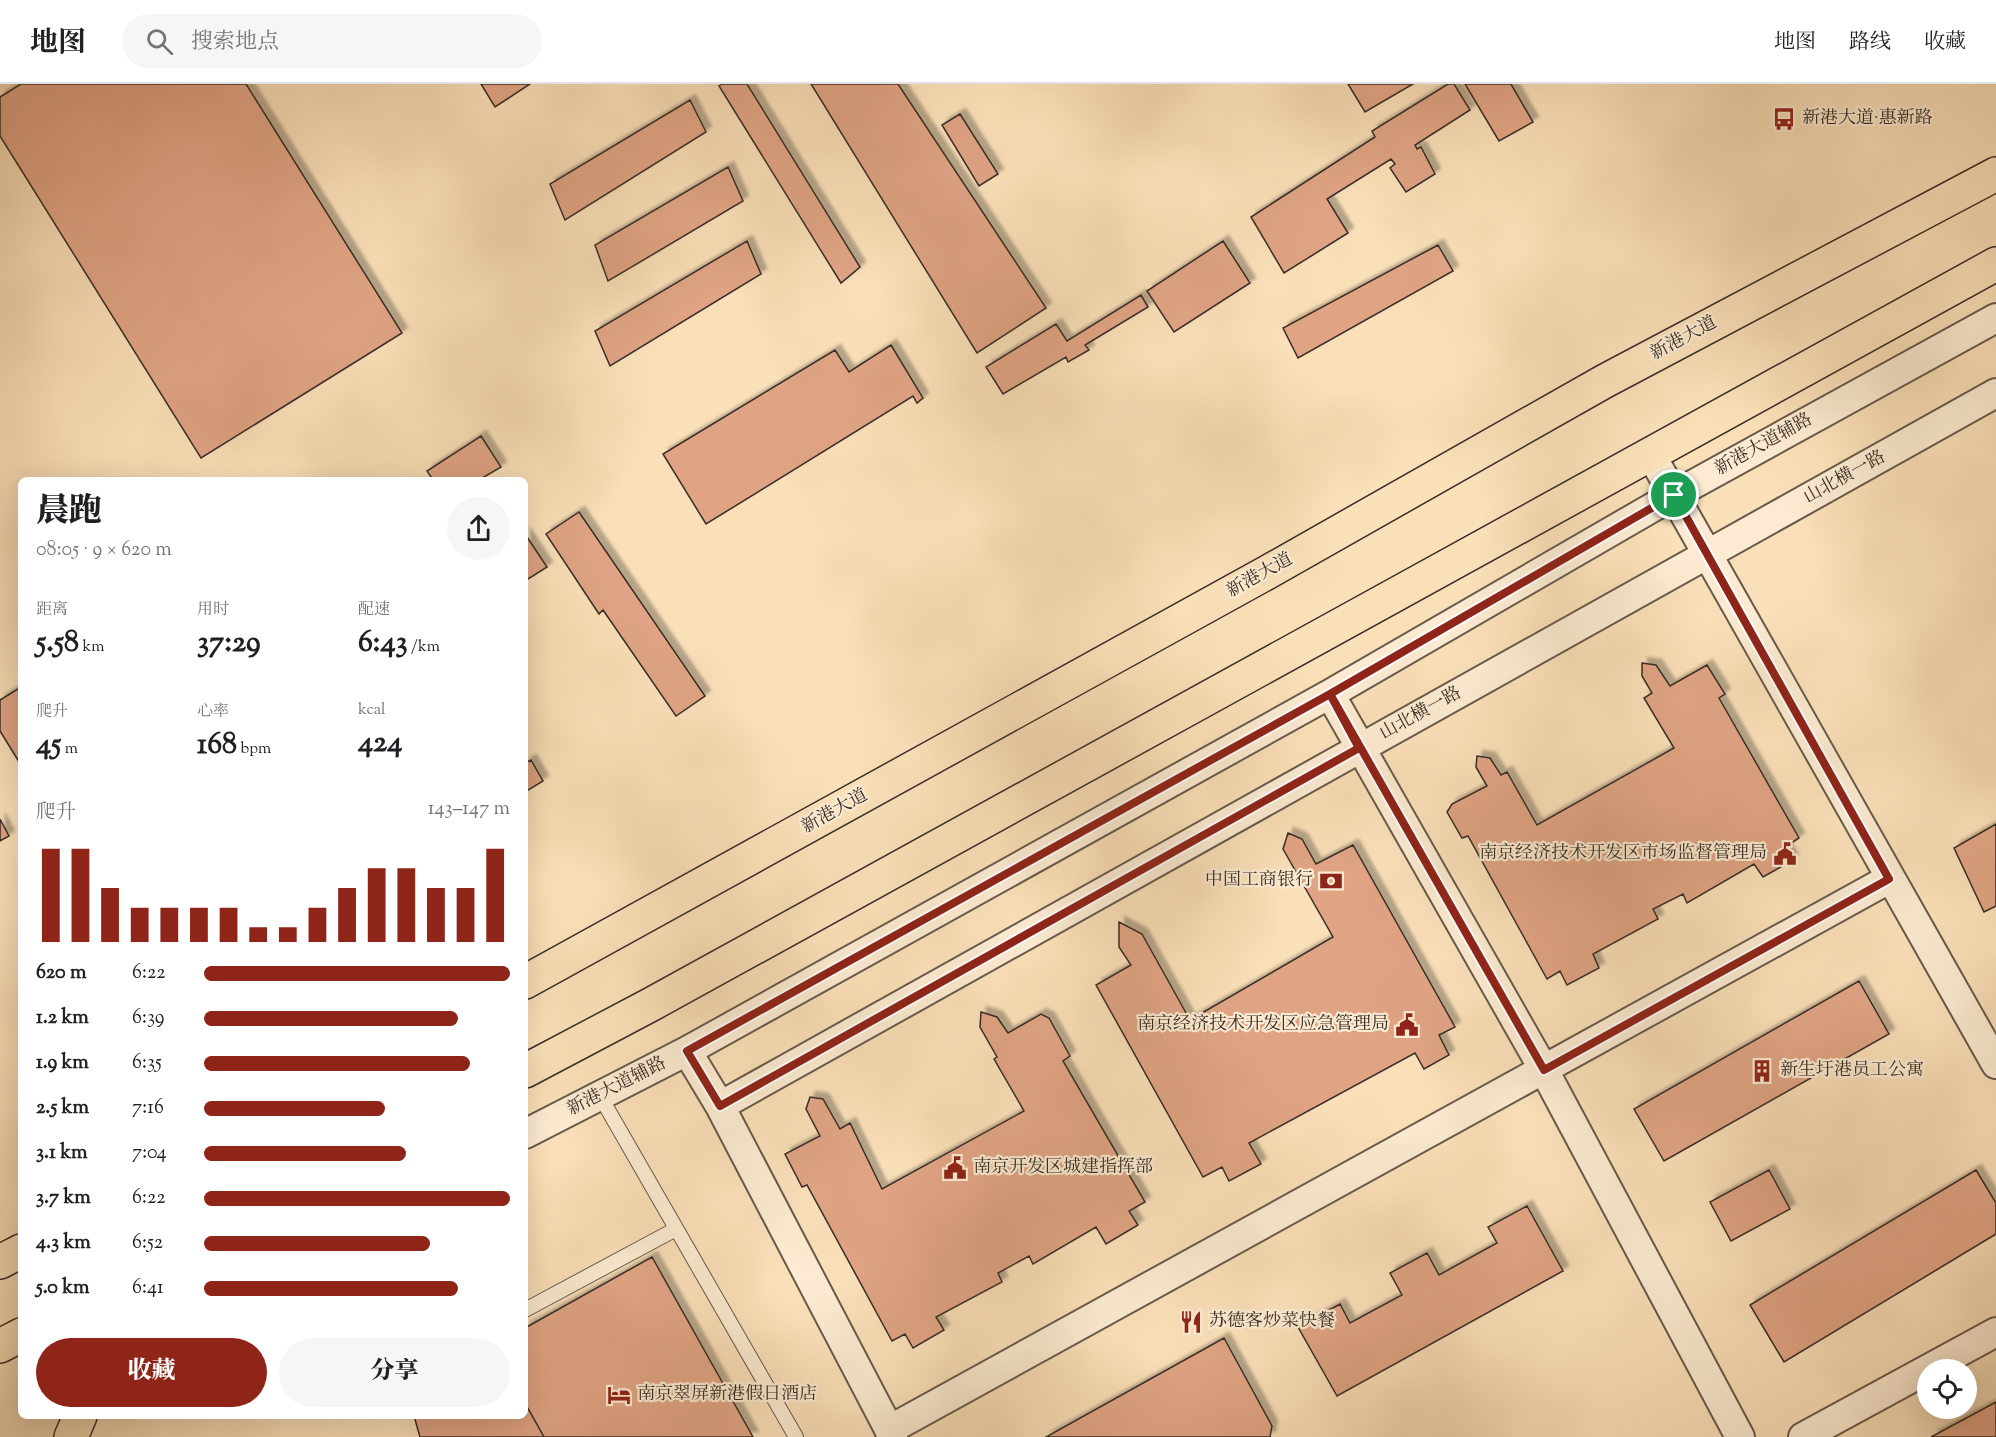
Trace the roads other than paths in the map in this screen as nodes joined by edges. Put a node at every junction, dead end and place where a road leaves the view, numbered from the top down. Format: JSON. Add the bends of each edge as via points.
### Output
{"nodes":[{"id":1,"x":1996,"y":174,"type":"edge"},
{"id":2,"x":1996,"y":264,"type":"edge"},
{"id":3,"x":1996,"y":318,"type":"edge"},
{"id":4,"x":1996,"y":393,"type":"edge"},
{"id":5,"x":1650,"y":453,"type":"junction"},
{"id":6,"x":1674,"y":495,"type":"junction"},
{"id":7,"x":1708,"y":554,"type":"junction"},
{"id":8,"x":1330,"y":694,"type":"junction"},
{"id":9,"x":1359,"y":748,"type":"junction"},
{"id":10,"x":1889,"y":879,"type":"junction"},
{"id":11,"x":528,"y":980,"type":"edge"},
{"id":12,"x":687,"y":1051,"type":"junction"},
{"id":13,"x":1996,"y":1064,"type":"edge"},
{"id":14,"x":528,"y":1069,"type":"edge"},
{"id":15,"x":1544,"y":1070,"type":"junction"},
{"id":16,"x":600,"y":1096,"type":"junction"},
{"id":17,"x":720,"y":1106,"type":"junction"},
{"id":18,"x":528,"y":1132,"type":"edge"},
{"id":19,"x":676,"y":1229,"type":"junction"},
{"id":20,"x":18,"y":1253,"type":"edge"},
{"id":21,"x":0,"y":1262,"type":"edge"},
{"id":22,"x":528,"y":1308,"type":"edge"},
{"id":23,"x":1996,"y":1332,"type":"edge"},
{"id":24,"x":18,"y":1337,"type":"edge"},
{"id":25,"x":0,"y":1346,"type":"edge"},
{"id":26,"x":79,"y":1419,"type":"edge"},
{"id":27,"x":891,"y":1434,"type":"edge"},
{"id":28,"x":71,"y":1437,"type":"edge"},
{"id":29,"x":796,"y":1437,"type":"edge"},
{"id":30,"x":1740,"y":1437,"type":"edge"},
{"id":31,"x":1803,"y":1437,"type":"edge"}],
"edges":[{"from":1,"to":11,"type":"main road","name":"新港大道","via":[[1605,381]]},
{"from":2,"to":5,"type":"main road"},
{"from":3,"to":6,"type":"street","name":"新港大道辅路"},
{"from":4,"to":7,"type":"street","name":"山北横一路"},
{"from":5,"to":6,"type":"street"},
{"from":5,"to":14,"type":"main road"},
{"from":6,"to":7,"type":"street"},
{"from":6,"to":8,"type":"street","name":"新港大道辅路"},
{"from":7,"to":9,"type":"street","name":"山北横一路"},
{"from":7,"to":10,"type":"street"},
{"from":8,"to":9,"type":"street"},
{"from":8,"to":12,"type":"street","name":"新港大道辅路"},
{"from":9,"to":15,"type":"street"},
{"from":9,"to":17,"type":"street","name":"山北横一路"},
{"from":10,"to":13,"type":"street"},
{"from":10,"to":15,"type":"street"},
{"from":12,"to":16,"type":"street","name":"新港大道辅路"},
{"from":12,"to":17,"type":"street"},
{"from":15,"to":27,"type":"street"},
{"from":15,"to":30,"type":"street"},
{"from":16,"to":18,"type":"street","name":"新港大道辅路"},
{"from":16,"to":19,"type":"lane"},
{"from":17,"to":27,"type":"street"},
{"from":19,"to":22,"type":"lane"},
{"from":19,"to":29,"type":"lane"},
{"from":20,"to":21,"type":"main road"},
{"from":23,"to":31,"type":"street"},
{"from":24,"to":25,"type":"main road"},
{"from":26,"to":28,"type":"main road"}]}
